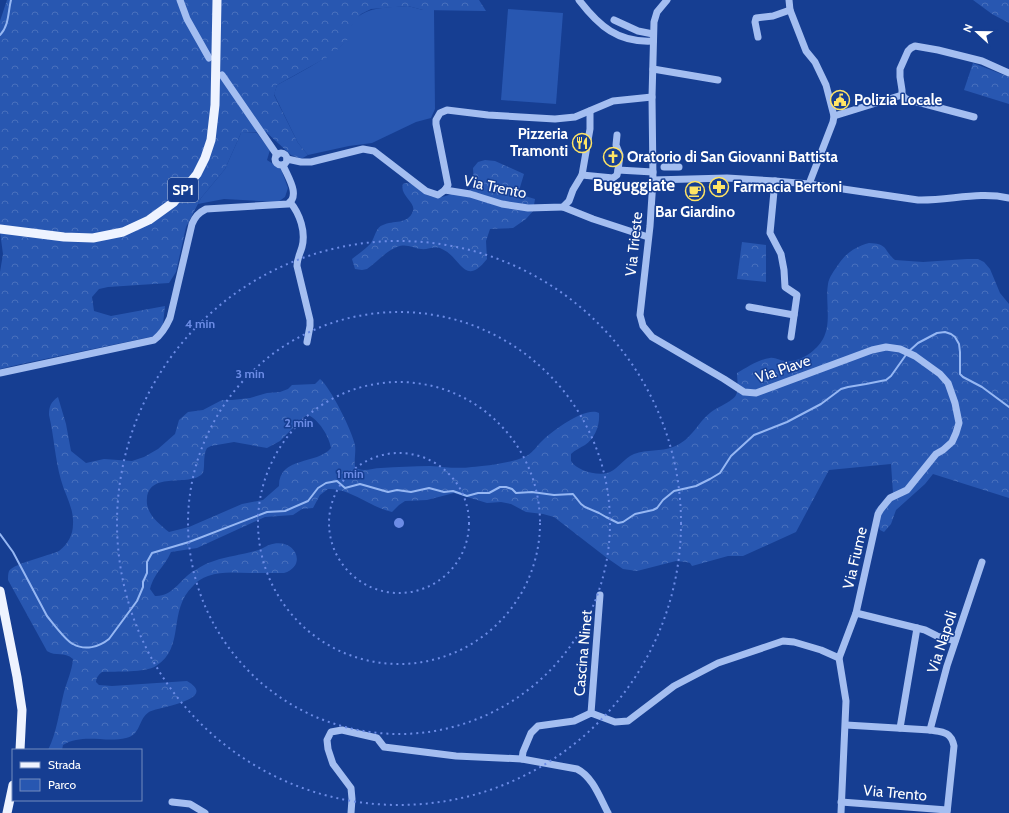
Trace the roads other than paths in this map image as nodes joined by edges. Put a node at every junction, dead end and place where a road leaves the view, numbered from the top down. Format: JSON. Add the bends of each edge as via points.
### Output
{"nodes":[{"id":1,"x":180,"y":0,"type":"edge"},
{"id":2,"x":217,"y":0,"type":"edge"},
{"id":3,"x":579,"y":0,"type":"edge"},
{"id":4,"x":667,"y":0,"type":"edge"},
{"id":5,"x":789,"y":0,"type":"edge"},
{"id":6,"x":790,"y":10,"type":"junction"},
{"id":7,"x":614,"y":20,"type":"dead end"},
{"id":8,"x":653,"y":37,"type":"junction"},
{"id":9,"x":758,"y":37,"type":"dead end"},
{"id":10,"x":209,"y":58,"type":"dead end"},
{"id":11,"x":653,"y":69,"type":"junction"},
{"id":12,"x":1009,"y":73,"type":"edge"},
{"id":13,"x":222,"y":75,"type":"dead end"},
{"id":14,"x":718,"y":80,"type":"dead end"},
{"id":15,"x":902,"y":95,"type":"junction"},
{"id":16,"x":652,"y":97,"type":"junction"},
{"id":17,"x":590,"y":111,"type":"junction"},
{"id":18,"x":834,"y":116,"type":"junction"},
{"id":19,"x":974,"y":117,"type":"dead end"},
{"id":20,"x":617,"y":135,"type":"dead end"},
{"id":21,"x":277,"y":155,"type":"junction"},
{"id":22,"x":285,"y":162,"type":"junction"},
{"id":23,"x":679,"y":167,"type":"dead end"},
{"id":24,"x":618,"y":170,"type":"junction"},
{"id":25,"x":653,"y":172,"type":"junction"},
{"id":26,"x":582,"y":175,"type":"junction"},
{"id":27,"x":653,"y":180,"type":"junction"},
{"id":28,"x":671,"y":180,"type":"junction"},
{"id":29,"x":775,"y":181,"type":"junction"},
{"id":30,"x":809,"y":184,"type":"junction"},
{"id":31,"x":445,"y":190,"type":"junction"},
{"id":32,"x":1009,"y":198,"type":"edge"},
{"id":33,"x":290,"y":202,"type":"junction"},
{"id":34,"x":563,"y":207,"type":"junction"},
{"id":35,"x":0,"y":229,"type":"edge"},
{"id":36,"x":648,"y":237,"type":"junction"},
{"id":37,"x":749,"y":307,"type":"dead end"},
{"id":38,"x":794,"y":315,"type":"junction"},
{"id":39,"x":643,"y":326,"type":"joint"},
{"id":40,"x":791,"y":337,"type":"dead end"},
{"id":41,"x":307,"y":342,"type":"dead end"},
{"id":42,"x":900,"y":349,"type":"joint"},
{"id":43,"x":0,"y":373,"type":"edge"},
{"id":44,"x":982,"y":562,"type":"dead end"},
{"id":45,"x":0,"y":591,"type":"edge"},
{"id":46,"x":600,"y":595,"type":"dead end"},
{"id":47,"x":0,"y":611,"type":"edge"},
{"id":48,"x":856,"y":613,"type":"junction"},
{"id":49,"x":917,"y":628,"type":"junction"},
{"id":50,"x":955,"y":641,"type":"junction"},
{"id":51,"x":11,"y":646,"type":"junction"},
{"id":52,"x":839,"y":658,"type":"junction"},
{"id":53,"x":591,"y":713,"type":"junction"},
{"id":54,"x":846,"y":725,"type":"junction"},
{"id":55,"x":900,"y":728,"type":"junction"},
{"id":56,"x":930,"y":730,"type":"junction"},
{"id":57,"x":20,"y":749,"type":"edge"},
{"id":58,"x":522,"y":759,"type":"junction"},
{"id":59,"x":12,"y":790,"type":"edge"},
{"id":60,"x":172,"y":802,"type":"dead end"},
{"id":61,"x":841,"y":802,"type":"junction"},
{"id":62,"x":947,"y":811,"type":"edge"},
{"id":63,"x":7,"y":813,"type":"edge"},
{"id":64,"x":205,"y":813,"type":"edge"},
{"id":65,"x":351,"y":813,"type":"edge"},
{"id":66,"x":608,"y":813,"type":"edge"},
{"id":67,"x":841,"y":813,"type":"edge"}],
"edges":[{"from":1,"to":10,"type":"street","via":[[187,19]]},
{"from":2,"to":35,"type":"main road","number":"SP1","via":[[215,105],[211,140],[197,174],[174,202],[149,220],[123,232],[93,238]]},
{"from":3,"to":8,"type":"street","via":[[600,25],[612,32],[636,40]]},
{"from":4,"to":8,"type":"street","name":"Via Trieste","via":[[657,12]]},
{"from":5,"to":6,"type":"street"},
{"from":6,"to":9,"type":"street","via":[[756,18]]},
{"from":6,"to":18,"type":"street","via":[[806,51],[815,62],[826,85]]},
{"from":7,"to":8,"type":"street"},
{"from":8,"to":11,"type":"street","name":"Via Trieste"},
{"from":11,"to":14,"type":"street"},
{"from":11,"to":16,"type":"street","name":"Via Trieste"},
{"from":12,"to":15,"type":"street","via":[[982,62],[916,46],[908,51],[900,69]]},
{"from":13,"to":21,"type":"street"},
{"from":15,"to":18,"type":"street"},
{"from":15,"to":19,"type":"street","via":[[906,99]]},
{"from":16,"to":17,"type":"street","via":[[613,101]]},
{"from":16,"to":25,"type":"street","name":"Via Trieste"},
{"from":17,"to":26,"type":"street","via":[[590,129]]},
{"from":17,"to":31,"type":"street","via":[[575,117],[555,119],[447,110],[440,113],[436,124],[448,185]]},
{"from":18,"to":30,"type":"street"},
{"from":20,"to":24,"type":"street","via":[[616,145],[620,155]]},
{"from":21,"to":22,"type":"street","via":[[283,154]]},
{"from":21,"to":22,"type":"street","via":[[276,163],[279,165]]},
{"from":22,"to":31,"type":"street","name":"Via Trento","via":[[311,162],[363,149],[374,151],[426,191],[438,195]]},
{"from":22,"to":33,"type":"street","via":[[294,195]]},
{"from":23,"to":28,"type":"street","via":[[668,167]]},
{"from":24,"to":25,"type":"street"},
{"from":24,"to":26,"type":"street","via":[[613,178]]},
{"from":25,"to":27,"type":"street","name":"Via Trieste"},
{"from":26,"to":34,"type":"street","via":[[569,201]]},
{"from":27,"to":28,"type":"street"},
{"from":27,"to":36,"type":"street","name":"Via Trieste"},
{"from":28,"to":29,"type":"street","via":[[727,178]]},
{"from":29,"to":30,"type":"street"},
{"from":29,"to":38,"type":"street","via":[[770,233],[781,254],[785,287],[797,295]]},
{"from":30,"to":32,"type":"street","via":[[932,201],[979,195]]},
{"from":31,"to":34,"type":"street","name":"Via Trento","via":[[528,208]]},
{"from":33,"to":41,"type":"street","via":[[297,211],[304,237],[297,266],[310,314]]},
{"from":33,"to":43,"type":"street","via":[[284,205],[206,209],[194,218],[170,318],[165,329],[154,340]]},
{"from":34,"to":36,"type":"street","name":"Via Trento"},
{"from":36,"to":39,"type":"street","name":"Via Trieste","via":[[640,315]]},
{"from":37,"to":38,"type":"street"},
{"from":38,"to":40,"type":"street"},
{"from":39,"to":42,"type":"street","name":"Via Piave","via":[[652,336],[744,392],[756,393],[872,350],[886,347]]},
{"from":42,"to":48,"type":"street","name":"Via Fiume","via":[[915,356],[948,383],[959,423],[952,442],[936,454],[906,490],[890,498],[880,509]]},
{"from":44,"to":50,"type":"street","name":"Via Napoli"},
{"from":45,"to":51,"type":"main road"},
{"from":46,"to":53,"type":"street","name":"Cascina Ninet"},
{"from":47,"to":51,"type":"main road"},
{"from":48,"to":49,"type":"street"},
{"from":48,"to":52,"type":"street","name":"Via Fiume"},
{"from":49,"to":50,"type":"street"},
{"from":49,"to":55,"type":"street"},
{"from":50,"to":56,"type":"street","name":"Via Napoli"},
{"from":51,"to":57,"type":"main road","via":[[22,710]]},
{"from":52,"to":53,"type":"street","via":[[821,650],[783,641],[718,663],[674,686],[628,721],[615,722]]},
{"from":52,"to":54,"type":"street","name":"Via Fiume","via":[[846,701]]},
{"from":53,"to":58,"type":"street","via":[[574,720],[538,726],[531,733]]},
{"from":54,"to":55,"type":"street"},
{"from":54,"to":61,"type":"street","name":"Via Fiume"},
{"from":55,"to":56,"type":"street"},
{"from":56,"to":62,"type":"street","via":[[943,732],[953,739]]},
{"from":58,"to":65,"type":"street","via":[[456,756],[384,747],[377,738],[342,730],[331,732],[327,740],[328,749],[333,764],[351,788]]},
{"from":58,"to":66,"type":"street","via":[[584,772]]},
{"from":59,"to":63,"type":"main road"},
{"from":60,"to":64,"type":"street","via":[[190,804]]},
{"from":61,"to":62,"type":"street","name":"Via Trento"},
{"from":61,"to":67,"type":"street","name":"Via Fiume"}]}
